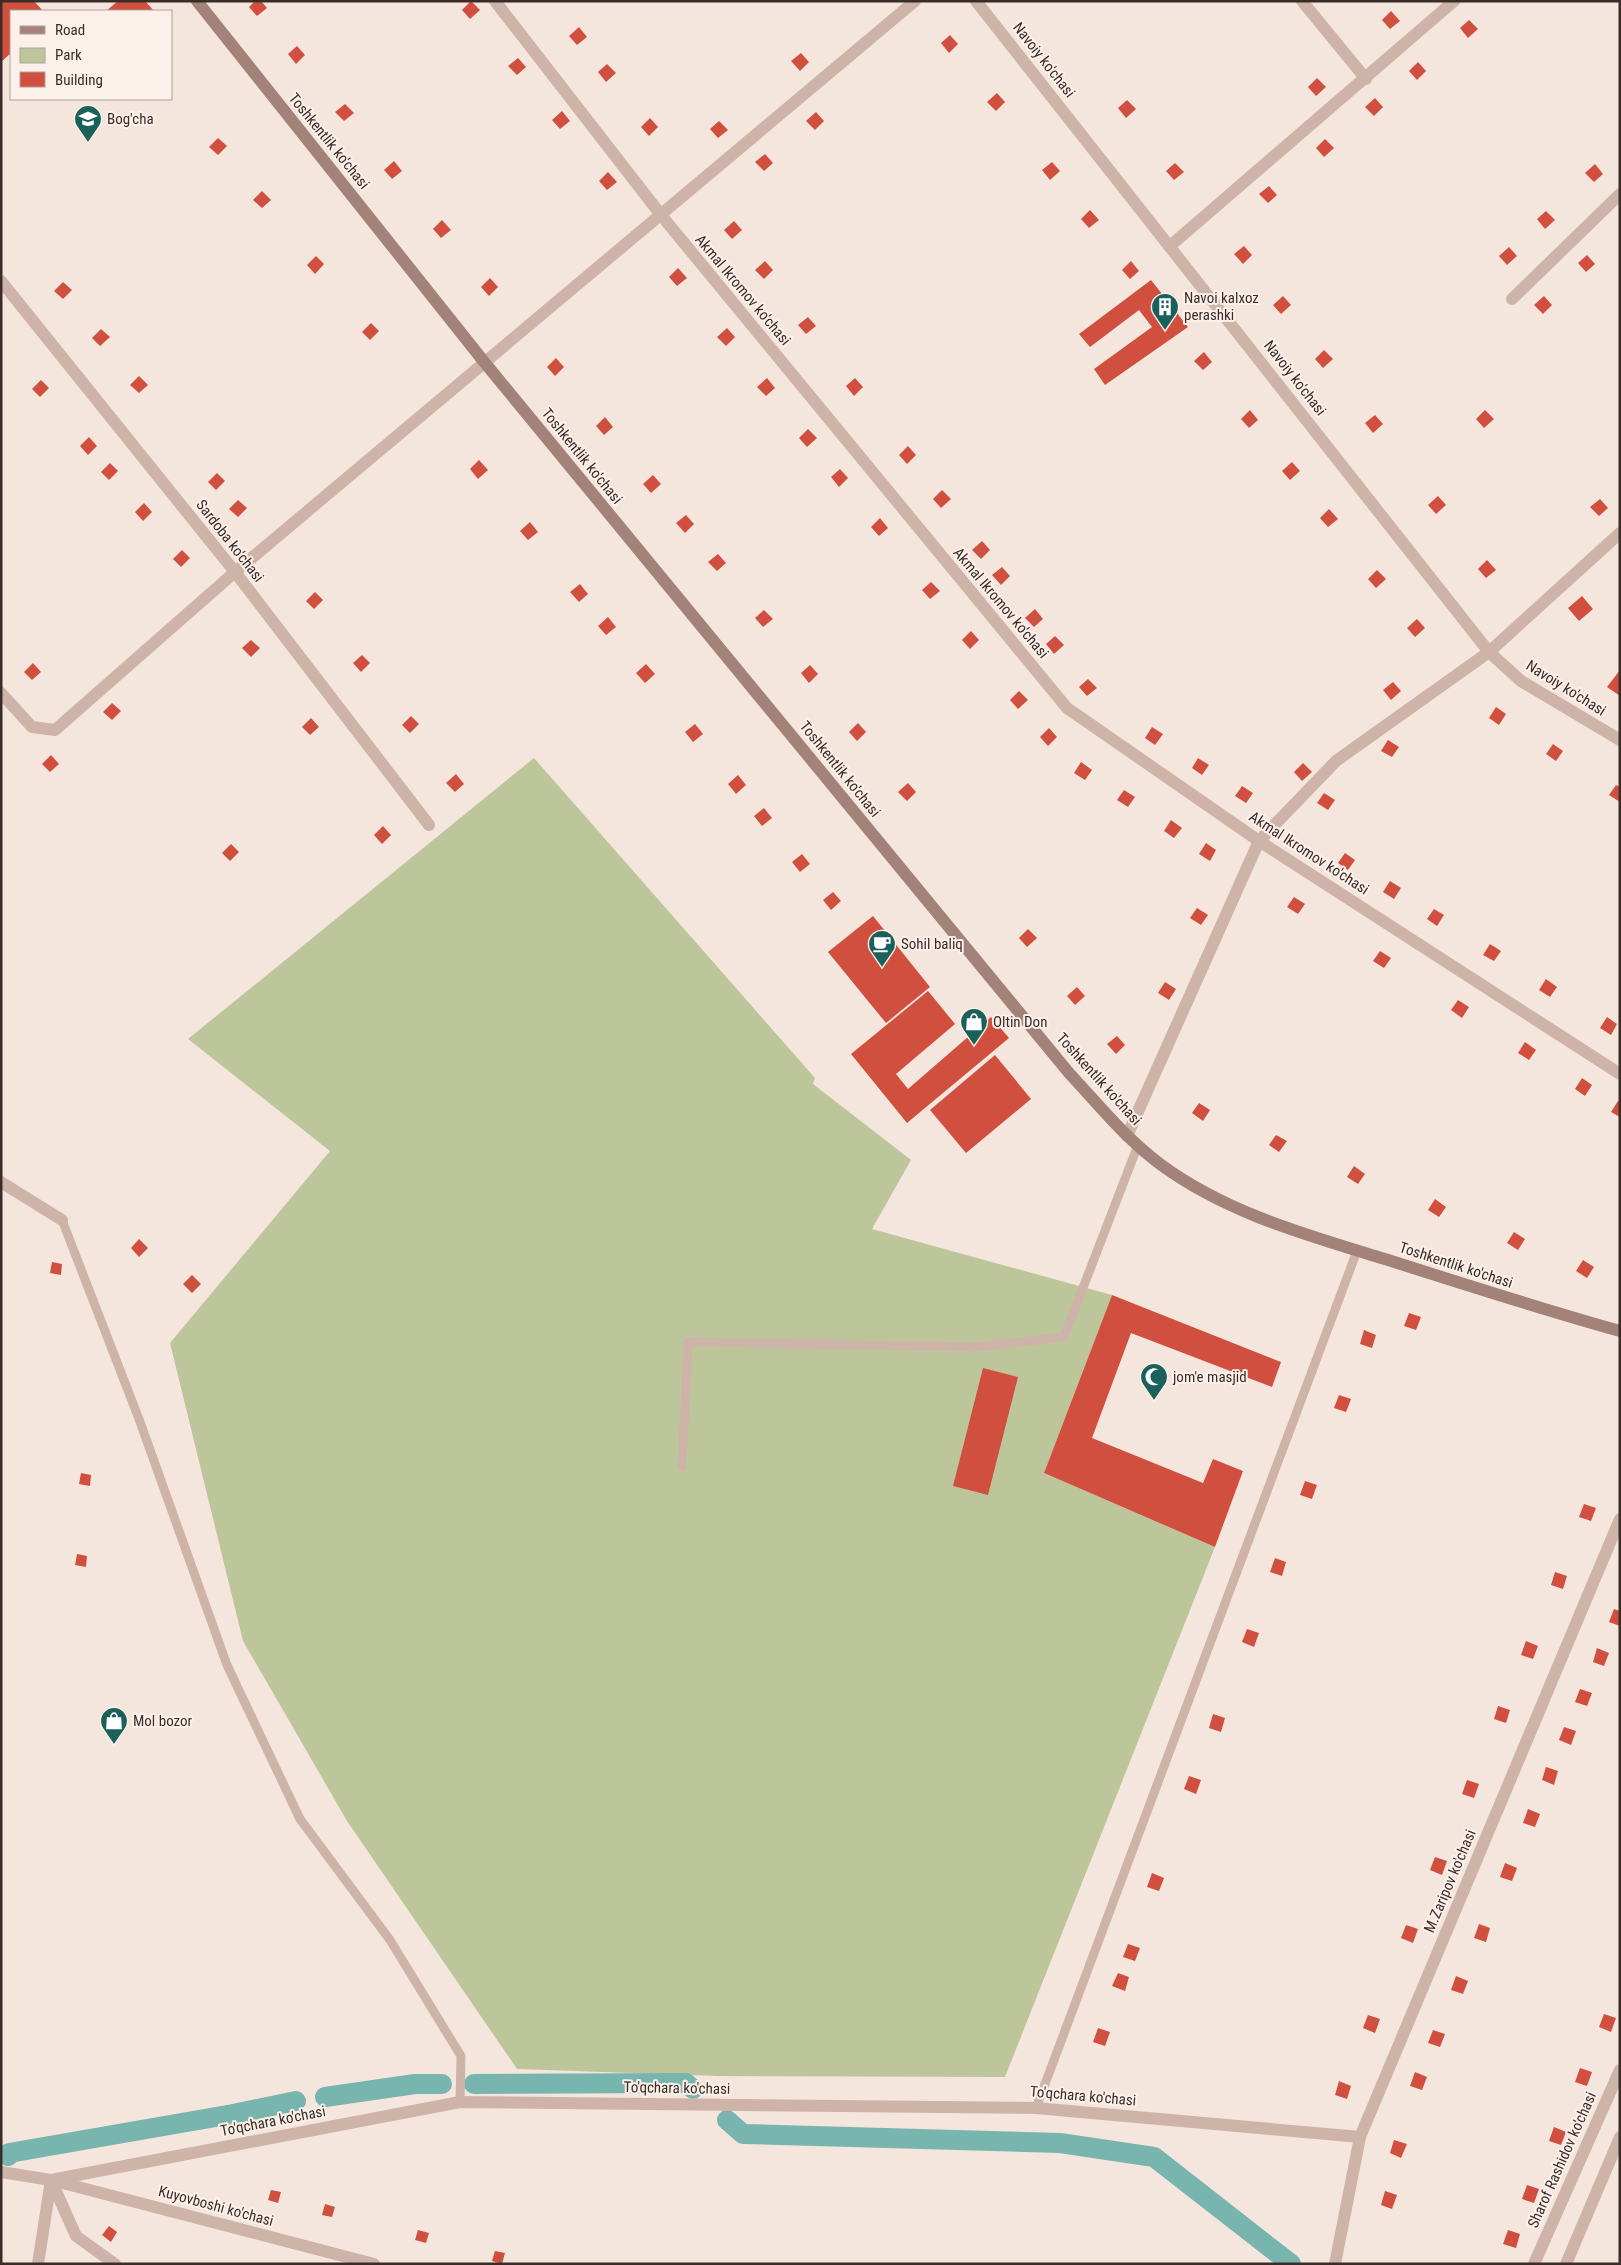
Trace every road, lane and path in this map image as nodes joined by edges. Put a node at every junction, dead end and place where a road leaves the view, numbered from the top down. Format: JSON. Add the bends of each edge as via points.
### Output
{"nodes":[{"id":1,"x":197,"y":1,"type":"edge"},
{"id":2,"x":495,"y":1,"type":"edge"},
{"id":3,"x":914,"y":1,"type":"edge"},
{"id":4,"x":976,"y":1,"type":"edge"},
{"id":5,"x":1302,"y":1,"type":"edge"},
{"id":6,"x":1454,"y":1,"type":"edge"},
{"id":7,"x":1366,"y":79,"type":"junction"},
{"id":8,"x":1620,"y":194,"type":"edge"},
{"id":9,"x":660,"y":215,"type":"junction"},
{"id":10,"x":1170,"y":246,"type":"junction"},
{"id":11,"x":1,"y":281,"type":"edge"},
{"id":12,"x":1512,"y":299,"type":"dead end"},
{"id":13,"x":485,"y":363,"type":"junction"},
{"id":14,"x":1620,"y":533,"type":"edge"},
{"id":15,"x":235,"y":572,"type":"junction"},
{"id":16,"x":1489,"y":652,"type":"junction"},
{"id":17,"x":1,"y":693,"type":"edge"},
{"id":18,"x":1620,"y":740,"type":"edge"},
{"id":19,"x":429,"y":825,"type":"dead end"},
{"id":20,"x":1259,"y":841,"type":"junction"},
{"id":21,"x":1620,"y":1074,"type":"edge"},
{"id":22,"x":1127,"y":1136,"type":"junction"},
{"id":23,"x":1138,"y":1146,"type":"junction"},
{"id":24,"x":1,"y":1182,"type":"edge"},
{"id":25,"x":62,"y":1220,"type":"joint"},
{"id":26,"x":1357,"y":1251,"type":"junction"},
{"id":27,"x":1620,"y":1331,"type":"edge"},
{"id":28,"x":682,"y":1467,"type":"dead end"},
{"id":29,"x":1620,"y":1519,"type":"edge"},
{"id":30,"x":1620,"y":2070,"type":"edge"},
{"id":31,"x":460,"y":2102,"type":"junction"},
{"id":32,"x":1036,"y":2108,"type":"junction"},
{"id":33,"x":1360,"y":2137,"type":"junction"},
{"id":34,"x":1620,"y":2137,"type":"edge"},
{"id":35,"x":1,"y":2172,"type":"edge"},
{"id":36,"x":51,"y":2180,"type":"junction"},
{"id":37,"x":38,"y":2264,"type":"edge"},
{"id":38,"x":116,"y":2264,"type":"edge"},
{"id":39,"x":374,"y":2264,"type":"edge"},
{"id":40,"x":1335,"y":2264,"type":"edge"},
{"id":41,"x":1534,"y":2264,"type":"edge"},
{"id":42,"x":1566,"y":2264,"type":"edge"}],
"edges":[{"from":1,"to":13,"type":"main road","name":"Toshkentlik ko'chasi"},
{"from":2,"to":9,"type":"street","name":"Akmal Ikromov ko'chasi"},
{"from":3,"to":9,"type":"street"},
{"from":4,"to":10,"type":"street","name":"Navoiy ko'chasi"},
{"from":5,"to":7,"type":"street"},
{"from":6,"to":7,"type":"street"},
{"from":7,"to":10,"type":"street"},
{"from":8,"to":12,"type":"street"},
{"from":9,"to":13,"type":"street"},
{"from":9,"to":20,"type":"street","name":"Akmal Ikromov ko'chasi","via":[[1067,708]]},
{"from":10,"to":16,"type":"street","name":"Navoiy ko'chasi"},
{"from":11,"to":15,"type":"street","name":"Sardoba ko'chasi"},
{"from":13,"to":15,"type":"street"},
{"from":13,"to":22,"type":"main road","name":"Toshkentlik ko'chasi","via":[[1069,1073]]},
{"from":14,"to":16,"type":"street"},
{"from":15,"to":17,"type":"street","via":[[55,730],[32,727]]},
{"from":15,"to":19,"type":"street","name":"Sardoba ko'chasi"},
{"from":16,"to":18,"type":"street","name":"Navoiy ko'chasi","via":[[1521,681]]},
{"from":16,"to":20,"type":"street","via":[[1336,761]]},
{"from":20,"to":21,"type":"street","name":"Akmal Ikromov ko'chasi"},
{"from":20,"to":22,"type":"street"},
{"from":22,"to":23,"type":"main road","name":"Toshkentlik ko'chasi"},
{"from":23,"to":26,"type":"main road","name":"Toshkentlik ko'chasi","via":[[1160,1164],[1221,1202]]},
{"from":23,"to":28,"type":"lane","via":[[1064,1337],[978,1348],[688,1342]]},
{"from":24,"to":25,"type":"street"},
{"from":25,"to":31,"type":"lane","via":[[139,1418],[227,1665],[300,1819],[390,1940],[461,2056]]},
{"from":26,"to":27,"type":"main road","name":"Toshkentlik ko'chasi"},
{"from":26,"to":32,"type":"lane"},
{"from":29,"to":33,"type":"street","name":"M.Zaripov ko'chasi"},
{"from":30,"to":41,"type":"street","name":"Sharof Rashidov ko'chasi"},
{"from":31,"to":32,"type":"street","name":"To'qchara ko'chasi"},
{"from":31,"to":36,"type":"street","name":"To'qchara ko'chasi"},
{"from":32,"to":33,"type":"street","name":"To'qchara ko'chasi"},
{"from":33,"to":40,"type":"street","name":"M.Zaripov ko'chasi"},
{"from":34,"to":42,"type":"street"},
{"from":35,"to":36,"type":"street","name":"To'qchara ko'chasi"},
{"from":36,"to":37,"type":"street"},
{"from":36,"to":38,"type":"street","via":[[76,2236]]},
{"from":36,"to":39,"type":"street","name":"Kuyovboshi ko'chasi"}]}
